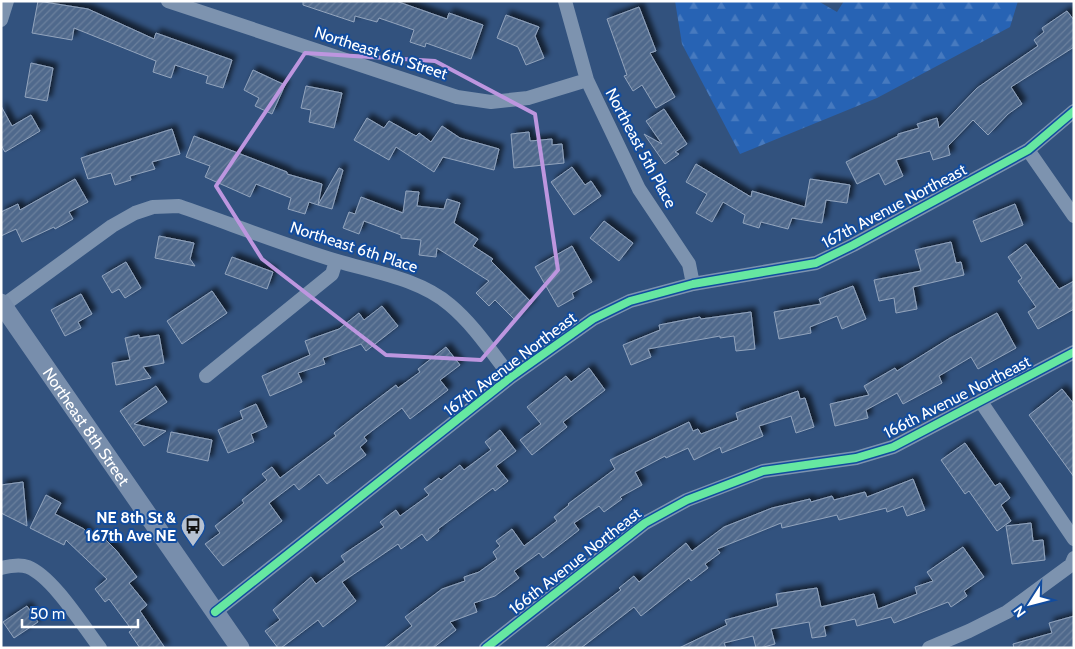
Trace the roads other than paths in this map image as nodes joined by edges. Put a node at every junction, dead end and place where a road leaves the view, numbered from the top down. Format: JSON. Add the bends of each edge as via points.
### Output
{"nodes":[{"id":1,"x":7,"y":1,"type":"edge"},
{"id":2,"x":168,"y":1,"type":"edge"},
{"id":3,"x":565,"y":1,"type":"edge"},
{"id":4,"x":1,"y":20,"type":"edge"},
{"id":5,"x":587,"y":80,"type":"junction"},
{"id":6,"x":1074,"y":111,"type":"edge"},
{"id":7,"x":1028,"y":150,"type":"junction"},
{"id":8,"x":1074,"y":216,"type":"edge"},
{"id":9,"x":336,"y":260,"type":"junction"},
{"id":10,"x":693,"y":284,"type":"junction"},
{"id":11,"x":2,"y":305,"type":"edge"},
{"id":12,"x":1074,"y":352,"type":"edge"},
{"id":13,"x":206,"y":376,"type":"dead end"},
{"id":14,"x":511,"y":377,"type":"junction"},
{"id":15,"x":981,"y":402,"type":"junction"},
{"id":16,"x":1074,"y":539,"type":"edge"},
{"id":17,"x":1074,"y":558,"type":"edge"},
{"id":18,"x":1,"y":568,"type":"edge"},
{"id":19,"x":215,"y":612,"type":"junction"},
{"id":20,"x":100,"y":648,"type":"edge"},
{"id":21,"x":240,"y":648,"type":"edge"},
{"id":22,"x":486,"y":648,"type":"edge"},
{"id":23,"x":929,"y":648,"type":"edge"}],
"edges":[{"from":1,"to":4,"type":"street"},
{"from":2,"to":5,"type":"street","name":"Northeast 6th Street","via":[[457,97],[491,102],[528,98]]},
{"from":3,"to":5,"type":"street","name":"Northeast 5th Place"},
{"from":5,"to":10,"type":"street","name":"Northeast 5th Place","via":[[639,189],[689,264]]},
{"from":6,"to":7,"type":"street","name":"167th Avenue Northeast"},
{"from":7,"to":8,"type":"street"},
{"from":7,"to":10,"type":"street","name":"167th Avenue Northeast","via":[[816,263]]},
{"from":9,"to":11,"type":"street","name":"Northeast 6th Place","via":[[179,206],[153,207],[112,226]]},
{"from":9,"to":13,"type":"street","via":[[332,274]]},
{"from":9,"to":14,"type":"street","name":"Northeast 6th Place","via":[[427,290],[449,304]]},
{"from":10,"to":14,"type":"street","name":"167th Avenue Northeast","via":[[630,301],[593,318]]},
{"from":11,"to":19,"type":"street","name":"Northeast 8th Street"},
{"from":12,"to":15,"type":"street","name":"166th Avenue Northeast"},
{"from":14,"to":19,"type":"street","name":"167th Avenue Northeast"},
{"from":15,"to":16,"type":"street"},
{"from":15,"to":22,"type":"street","name":"166th Avenue Northeast","via":[[893,447],[856,458],[763,471],[687,500],[645,522]]},
{"from":17,"to":23,"type":"street","via":[[1071,565],[1007,612]]},
{"from":18,"to":20,"type":"street","via":[[28,567],[59,593]]},
{"from":19,"to":21,"type":"street","name":"Northeast 8th Street"}]}
